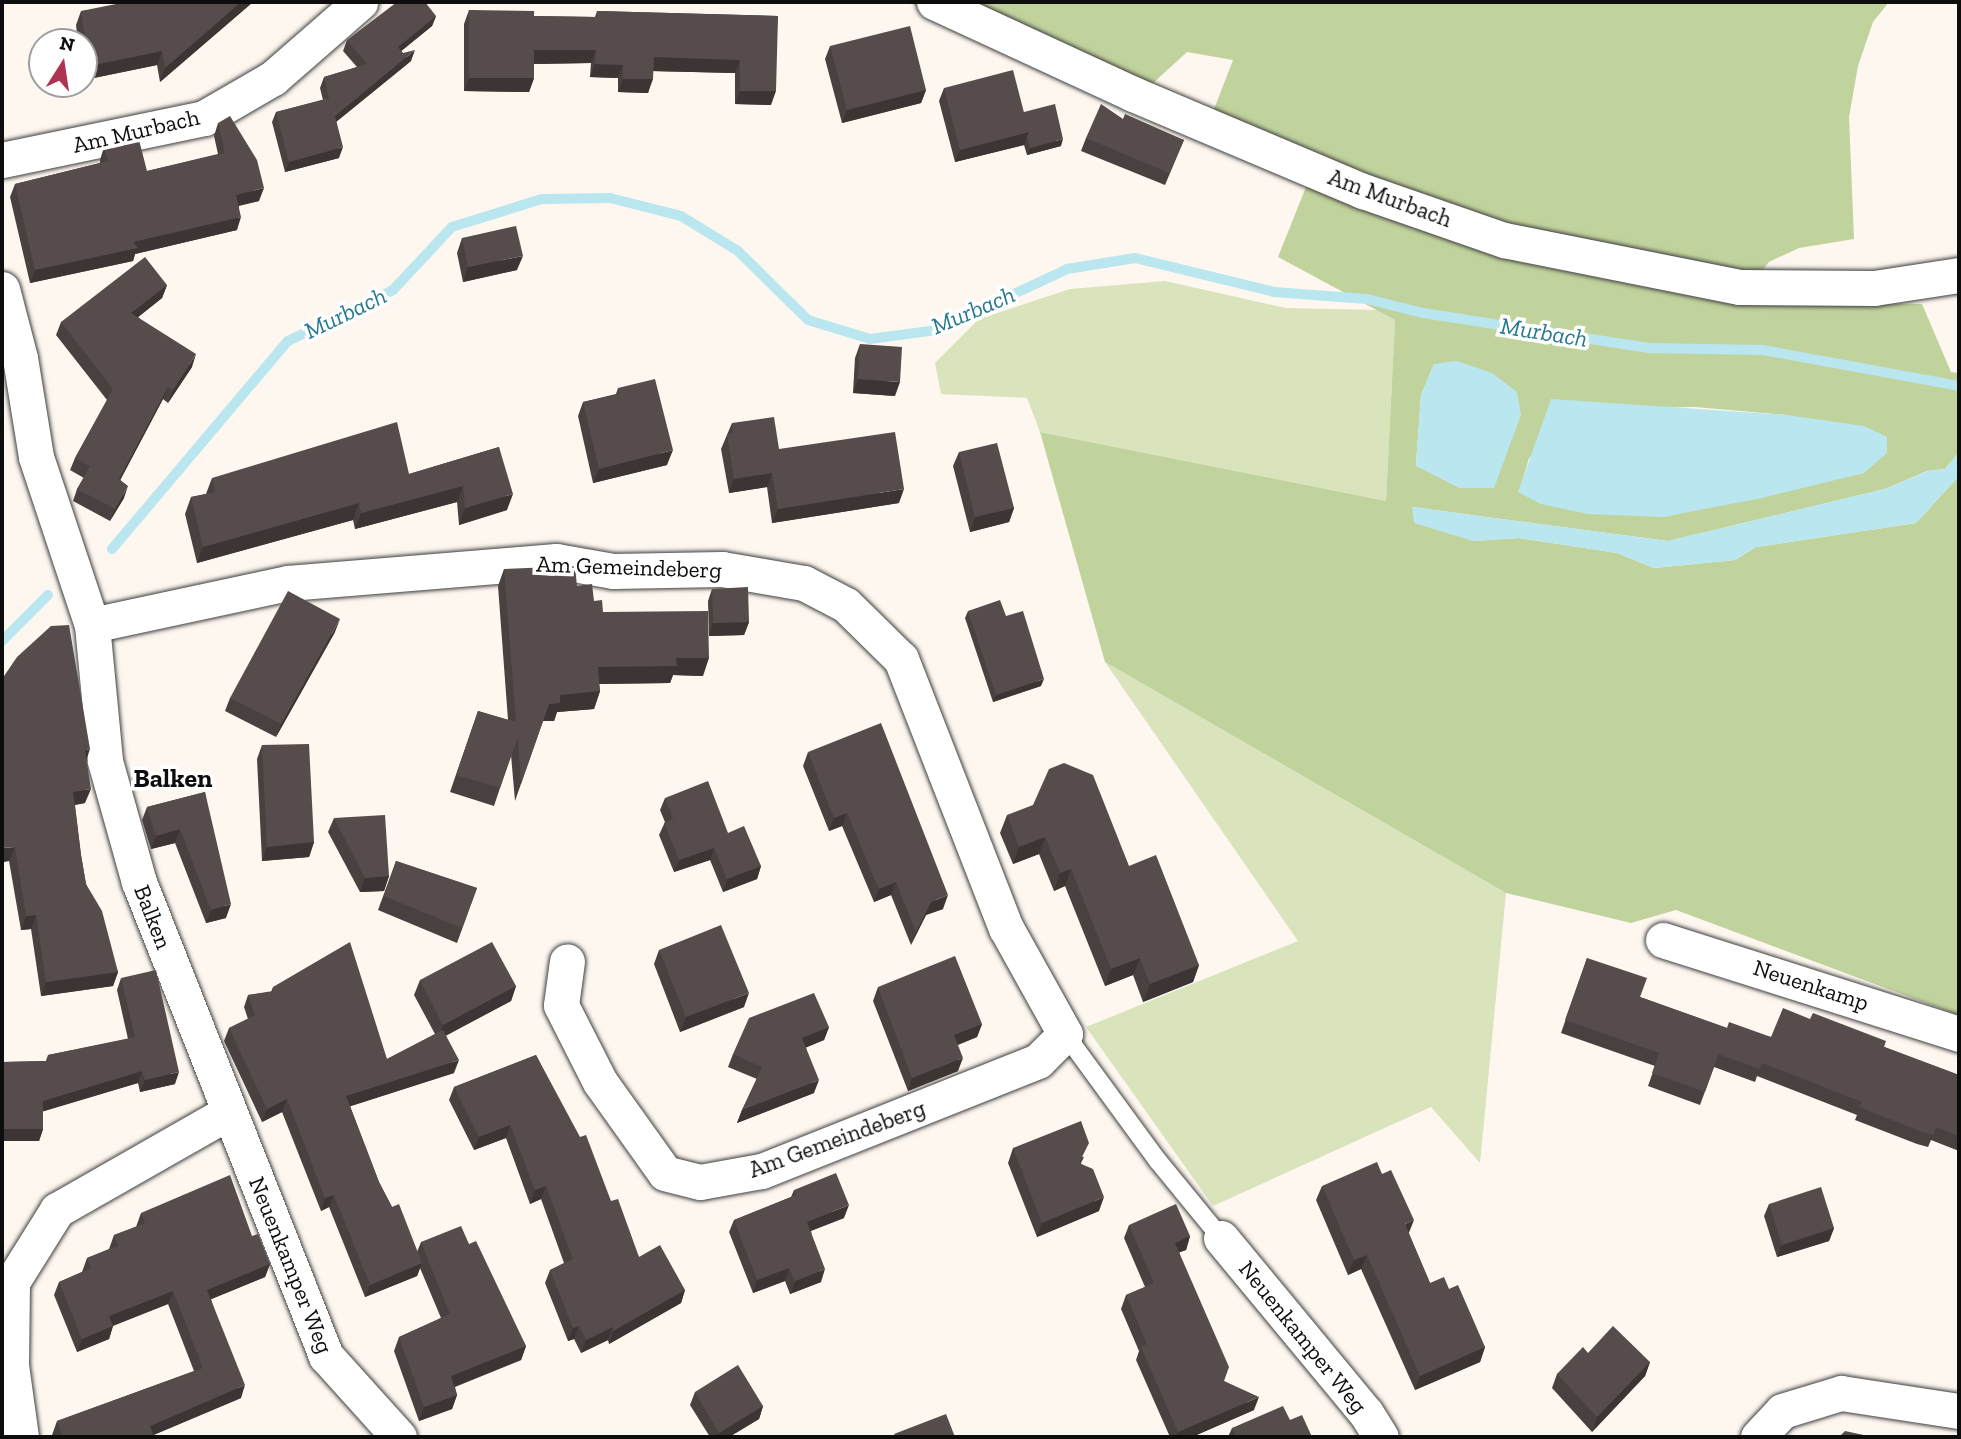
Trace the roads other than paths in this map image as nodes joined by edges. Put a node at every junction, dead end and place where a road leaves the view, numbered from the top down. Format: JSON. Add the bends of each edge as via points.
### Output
{"nodes":[{"id":1,"x":359,"y":2,"type":"edge"},
{"id":2,"x":934,"y":2,"type":"edge"},
{"id":3,"x":2,"y":160,"type":"edge"},
{"id":4,"x":1959,"y":275,"type":"edge"},
{"id":5,"x":2,"y":289,"type":"edge"},
{"id":6,"x":92,"y":625,"type":"junction"},
{"id":7,"x":1662,"y":940,"type":"dead end"},
{"id":8,"x":567,"y":961,"type":"dead end"},
{"id":9,"x":1065,"y":1034,"type":"junction"},
{"id":10,"x":1959,"y":1034,"type":"edge"},
{"id":11,"x":229,"y":1112,"type":"junction"},
{"id":12,"x":1222,"y":1238,"type":"joint"},
{"id":13,"x":1959,"y":1411,"type":"edge"},
{"id":14,"x":21,"y":1437,"type":"edge"},
{"id":15,"x":399,"y":1437,"type":"edge"},
{"id":16,"x":1381,"y":1437,"type":"edge"},
{"id":17,"x":1758,"y":1437,"type":"edge"}],
"edges":[{"from":1,"to":3,"type":"street","name":"Am Murbach","via":[[273,78],[204,118]]},
{"from":2,"to":4,"type":"street","name":"Am Murbach","via":[[1133,94],[1338,180],[1504,240],[1739,287],[1874,288]]},
{"from":5,"to":6,"type":"street","name":"Balken","via":[[20,358],[36,457]]},
{"from":6,"to":9,"type":"street","name":"Am Gemeindeberg","via":[[288,583],[556,561],[613,571],[722,569],[804,583],[846,604],[901,659],[1006,928]]},
{"from":6,"to":11,"type":"street","name":"Balken","via":[[105,761],[120,821]]},
{"from":7,"to":10,"type":"street","name":"Neuenkamp"},
{"from":8,"to":9,"type":"street","name":"Am Gemeindeberg","via":[[561,1005],[600,1082],[665,1173],[700,1182],[761,1171],[1038,1061]]},
{"from":9,"to":12,"type":"lane","name":"Am Gemeindeberg","via":[[1158,1161]]},
{"from":11,"to":14,"type":"street","via":[[57,1210],[12,1282],[11,1364]]},
{"from":11,"to":15,"type":"street","name":"Neuenkamper Weg","via":[[328,1361]]},
{"from":12,"to":16,"type":"street","name":"Neuenkamper Weg"},
{"from":13,"to":17,"type":"street","via":[[1841,1393],[1782,1411]]}]}
